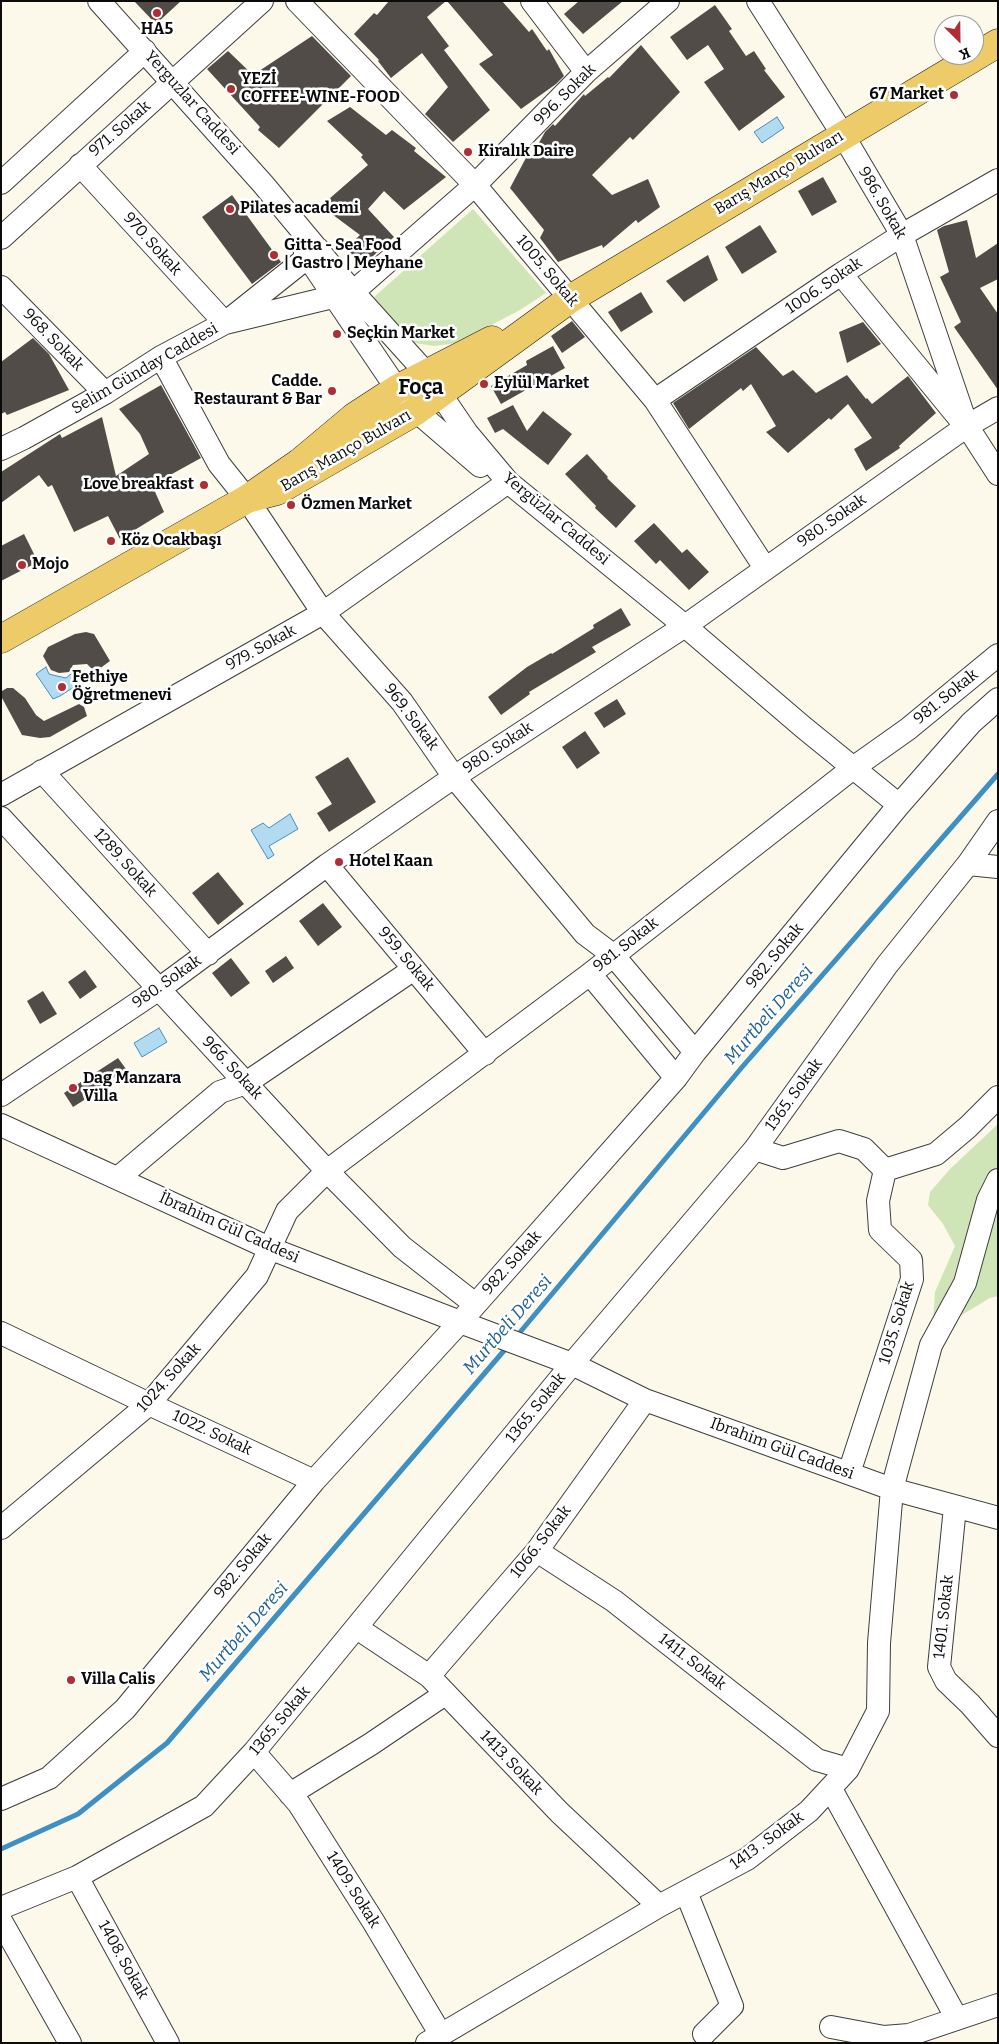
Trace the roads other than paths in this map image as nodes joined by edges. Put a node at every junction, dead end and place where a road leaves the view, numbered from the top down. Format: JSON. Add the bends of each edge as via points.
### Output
{"nodes":[{"id":1,"x":100,"y":1,"type":"edge"},
{"id":2,"x":262,"y":1,"type":"edge"},
{"id":3,"x":297,"y":1,"type":"edge"},
{"id":4,"x":532,"y":1,"type":"edge"},
{"id":5,"x":668,"y":1,"type":"edge"},
{"id":6,"x":758,"y":1,"type":"edge"},
{"id":7,"x":998,"y":43,"type":"edge"},
{"id":8,"x":145,"y":51,"type":"junction"},
{"id":9,"x":586,"y":72,"type":"junction"},
{"id":10,"x":174,"y":83,"type":"junction"},
{"id":11,"x":843,"y":135,"type":"junction"},
{"id":12,"x":80,"y":165,"type":"junction"},
{"id":13,"x":998,"y":180,"type":"edge"},
{"id":14,"x":1,"y":183,"type":"edge"},
{"id":15,"x":263,"y":184,"type":"joint"},
{"id":16,"x":475,"y":185,"type":"junction"},
{"id":17,"x":902,"y":235,"type":"junction"},
{"id":18,"x":1,"y":238,"type":"edge"},
{"id":19,"x":313,"y":252,"type":"junction"},
{"id":20,"x":841,"y":274,"type":"junction"},
{"id":21,"x":1,"y":287,"type":"edge"},
{"id":22,"x":344,"y":294,"type":"junction"},
{"id":23,"x":566,"y":302,"type":"junction"},
{"id":24,"x":225,"y":323,"type":"junction"},
{"id":25,"x":161,"y":357,"type":"junction"},
{"id":26,"x":433,"y":384,"type":"junction"},
{"id":27,"x":397,"y":389,"type":"junction"},
{"id":28,"x":104,"y":393,"type":"junction"},
{"id":29,"x":655,"y":400,"type":"junction"},
{"id":30,"x":998,"y":408,"type":"edge"},
{"id":31,"x":416,"y":410,"type":"junction"},
{"id":32,"x":967,"y":426,"type":"junction"},
{"id":33,"x":1,"y":449,"type":"edge"},
{"id":34,"x":998,"y":474,"type":"edge"},
{"id":35,"x":505,"y":479,"type":"junction"},
{"id":36,"x":247,"y":499,"type":"junction"},
{"id":37,"x":765,"y":568,"type":"junction"},
{"id":38,"x":323,"y":613,"type":"junction"},
{"id":39,"x":685,"y":626,"type":"junction"},
{"id":40,"x":1,"y":639,"type":"edge"},
{"id":41,"x":998,"y":655,"type":"edge"},
{"id":42,"x":998,"y":699,"type":"edge"},
{"id":43,"x":853,"y":768,"type":"junction"},
{"id":44,"x":42,"y":771,"type":"junction"},
{"id":45,"x":454,"y":777,"type":"junction"},
{"id":46,"x":1,"y":795,"type":"edge"},
{"id":47,"x":899,"y":805,"type":"junction"},
{"id":48,"x":1,"y":818,"type":"edge"},
{"id":49,"x":998,"y":822,"type":"edge"},
{"id":50,"x":968,"y":864,"type":"junction"},
{"id":51,"x":327,"y":865,"type":"junction"},
{"id":52,"x":998,"y":867,"type":"edge"},
{"id":53,"x":208,"y":954,"type":"junction"},
{"id":54,"x":613,"y":955,"type":"junction"},
{"id":55,"x":414,"y":968,"type":"junction"},
{"id":56,"x":590,"y":974,"type":"junction"},
{"id":57,"x":159,"y":989,"type":"junction"},
{"id":58,"x":695,"y":1052,"type":"junction"},
{"id":59,"x":485,"y":1054,"type":"junction"},
{"id":60,"x":676,"y":1078,"type":"junction"},
{"id":61,"x":246,"y":1084,"type":"junction"},
{"id":62,"x":1,"y":1095,"type":"edge"},
{"id":63,"x":998,"y":1097,"type":"edge"},
{"id":64,"x":1,"y":1125,"type":"edge"},
{"id":65,"x":755,"y":1148,"type":"junction"},
{"id":66,"x":886,"y":1170,"type":"junction"},
{"id":67,"x":327,"y":1171,"type":"junction"},
{"id":68,"x":118,"y":1178,"type":"junction"},
{"id":69,"x":998,"y":1180,"type":"edge"},
{"id":70,"x":269,"y":1248,"type":"junction"},
{"id":71,"x":475,"y":1304,"type":"junction"},
{"id":72,"x":460,"y":1322,"type":"junction"},
{"id":73,"x":1,"y":1333,"type":"edge"},
{"id":74,"x":572,"y":1364,"type":"junction"},
{"id":75,"x":645,"y":1400,"type":"junction"},
{"id":76,"x":149,"y":1404,"type":"junction"},
{"id":77,"x":849,"y":1473,"type":"junction"},
{"id":78,"x":314,"y":1481,"type":"junction"},
{"id":79,"x":892,"y":1489,"type":"junction"},
{"id":80,"x":955,"y":1507,"type":"junction"},
{"id":81,"x":998,"y":1518,"type":"edge"},
{"id":82,"x":1,"y":1528,"type":"edge"},
{"id":83,"x":537,"y":1551,"type":"junction"},
{"id":84,"x":357,"y":1628,"type":"junction"},
{"id":85,"x":428,"y":1676,"type":"junction"},
{"id":86,"x":445,"y":1694,"type":"junction"},
{"id":87,"x":998,"y":1736,"type":"edge"},
{"id":88,"x":254,"y":1752,"type":"junction"},
{"id":89,"x":848,"y":1769,"type":"junction"},
{"id":90,"x":831,"y":1789,"type":"junction"},
{"id":91,"x":290,"y":1794,"type":"junction"},
{"id":92,"x":1,"y":1799,"type":"edge"},
{"id":93,"x":77,"y":1877,"type":"junction"},
{"id":94,"x":686,"y":1892,"type":"junction"},
{"id":95,"x":659,"y":1906,"type":"junction"},
{"id":96,"x":1,"y":1908,"type":"edge"},
{"id":97,"x":1,"y":1920,"type":"edge"},
{"id":98,"x":998,"y":2005,"type":"edge"},
{"id":99,"x":956,"y":2018,"type":"junction"},
{"id":100,"x":831,"y":2027,"type":"dead end"},
{"id":101,"x":704,"y":2034,"type":"dead end"},
{"id":102,"x":434,"y":2039,"type":"edge"},
{"id":103,"x":70,"y":2043,"type":"edge"},
{"id":104,"x":168,"y":2043,"type":"edge"}],
"edges":[{"from":1,"to":8,"type":"street","name":"Yerguzlar Caddesi"},
{"from":2,"to":10,"type":"street","name":"971. Sokak"},
{"from":3,"to":16,"type":"street","name":"1005. Sokak"},
{"from":4,"to":9,"type":"street"},
{"from":5,"to":9,"type":"street","name":"996. Sokak"},
{"from":6,"to":11,"type":"street","name":"986. Sokak"},
{"from":7,"to":11,"type":"main road","name":"Barış Manço Bulvarı"},
{"from":8,"to":10,"type":"street","name":"Yerguzlar Caddesi"},
{"from":8,"to":14,"type":"street"},
{"from":9,"to":16,"type":"street","name":"996. Sokak"},
{"from":10,"to":12,"type":"street","name":"971. Sokak"},
{"from":10,"to":15,"type":"street","name":"Yerguzlar Caddesi"},
{"from":11,"to":17,"type":"street","name":"986. Sokak"},
{"from":11,"to":23,"type":"main road","name":"Barış Manço Bulvarı"},
{"from":12,"to":18,"type":"street","name":"971. Sokak"},
{"from":12,"to":24,"type":"street","name":"970. Sokak"},
{"from":13,"to":17,"type":"street","name":"1006. Sokak"},
{"from":15,"to":19,"type":"street","name":"Yergüzlar Caddesi"},
{"from":16,"to":22,"type":"street","name":"996. Sokak"},
{"from":16,"to":23,"type":"street","name":"1005. Sokak"},
{"from":17,"to":20,"type":"street","name":"1006. Sokak"},
{"from":17,"to":32,"type":"street","name":"986. Sokak"},
{"from":19,"to":22,"type":"street","name":"Yergüzlar Caddesi"},
{"from":19,"to":24,"type":"street"},
{"from":20,"to":29,"type":"street","name":"1006. Sokak"},
{"from":20,"to":32,"type":"street"},
{"from":21,"to":28,"type":"street","name":"968. Sokak"},
{"from":22,"to":24,"type":"street","name":"Selim Günday Caddesi"},
{"from":22,"to":26,"type":"street","name":"Yergüzlar Caddesi"},
{"from":22,"to":27,"type":"street"},
{"from":23,"to":26,"type":"main road","name":"Barış Manço Bulvarı"},
{"from":23,"to":29,"type":"street","name":"1005. Sokak"},
{"from":24,"to":25,"type":"street","name":"Selim Günday Caddesi"},
{"from":25,"to":28,"type":"street","name":"Selim Günday Caddesi"},
{"from":25,"to":36,"type":"street","name":"969. Sokak","via":[[219,464]]},
{"from":26,"to":27,"type":"main road","name":"Barış Manço Bulvarı"},
{"from":26,"to":31,"type":"main road","name":"Barış Manço Bulvarı"},
{"from":26,"to":35,"type":"street","name":"Yergüzlar Caddesi"},
{"from":27,"to":31,"type":"street"},
{"from":27,"to":36,"type":"main road","name":"Barış Manço Bulvarı"},
{"from":28,"to":33,"type":"street","name":"Selim Günday Caddesi"},
{"from":29,"to":37,"type":"street","name":"1005. Sokak"},
{"from":30,"to":32,"type":"street","name":"980. Sokak"},
{"from":31,"to":35,"type":"street","via":[[481,467]]},
{"from":31,"to":36,"type":"main road","name":"Barış Manço Bulvarı","via":[[277,491]]},
{"from":32,"to":34,"type":"street","name":"986. Sokak"},
{"from":32,"to":37,"type":"street","name":"980. Sokak"},
{"from":35,"to":38,"type":"street","name":"979. Sokak"},
{"from":35,"to":39,"type":"street","name":"Yergüzlar Caddesi"},
{"from":36,"to":38,"type":"street","name":"969. Sokak"},
{"from":36,"to":40,"type":"main road","name":"Barış Manço Bulvarı"},
{"from":37,"to":39,"type":"street","name":"980. Sokak"},
{"from":38,"to":44,"type":"street","name":"979. Sokak"},
{"from":38,"to":45,"type":"street","name":"969. Sokak","via":[[402,702]]},
{"from":39,"to":43,"type":"street","name":"Yergüzlar Caddesi"},
{"from":39,"to":45,"type":"street","name":"980. Sokak"},
{"from":41,"to":43,"type":"street","name":"981. Sokak"},
{"from":42,"to":47,"type":"street","name":"982. Sokak","via":[[971,723]]},
{"from":43,"to":47,"type":"street","name":"Yergüzlar Caddesi"},
{"from":43,"to":54,"type":"street","name":"981. Sokak"},
{"from":44,"to":46,"type":"street","name":"979. Sokak"},
{"from":44,"to":53,"type":"street","name":"1289. Sokak"},
{"from":45,"to":51,"type":"street","name":"980. Sokak"},
{"from":45,"to":54,"type":"street","name":"969. Sokak","via":[[585,934]]},
{"from":47,"to":58,"type":"street","name":"982. Sokak"},
{"from":48,"to":57,"type":"street","name":"966. Sokak"},
{"from":49,"to":50,"type":"street","name":"1365. Sokak"},
{"from":50,"to":52,"type":"street"},
{"from":50,"to":65,"type":"street","name":"1365. Sokak","via":[[887,965]]},
{"from":51,"to":53,"type":"street","name":"980. Sokak"},
{"from":51,"to":55,"type":"street","name":"959. Sokak"},
{"from":53,"to":57,"type":"street","name":"980. Sokak"},
{"from":54,"to":56,"type":"street","name":"981. Sokak"},
{"from":54,"to":58,"type":"street","name":"969. Sokak"},
{"from":55,"to":59,"type":"street","name":"959. Sokak"},
{"from":55,"to":61,"type":"street"},
{"from":56,"to":59,"type":"street","name":"981. Sokak"},
{"from":56,"to":60,"type":"street"},
{"from":57,"to":61,"type":"street","name":"966. Sokak"},
{"from":57,"to":62,"type":"street","name":"980. Sokak"},
{"from":58,"to":60,"type":"street","name":"982. Sokak"},
{"from":59,"to":67,"type":"street","name":"981. Sokak"},
{"from":60,"to":71,"type":"street","name":"982. Sokak"},
{"from":61,"to":67,"type":"street","name":"966. Sokak"},
{"from":61,"to":68,"type":"street","via":[[220,1092]]},
{"from":63,"to":66,"type":"street","via":[[936,1154]]},
{"from":64,"to":68,"type":"street","name":"İbrahim Gül Caddesi"},
{"from":65,"to":66,"type":"street","via":[[783,1158],[839,1141],[864,1148]]},
{"from":65,"to":74,"type":"street","name":"1365. Sokak"},
{"from":66,"to":77,"type":"street","name":"1035. Sokak","via":[[878,1200],[880,1230],[911,1260],[912,1279]]},
{"from":67,"to":70,"type":"street","name":"981. Sokak","via":[[287,1211]]},
{"from":67,"to":71,"type":"street","name":"966. Sokak","via":[[402,1246]]},
{"from":68,"to":70,"type":"street","name":"İbrahim Gül Caddesi"},
{"from":69,"to":79,"type":"street","name":"1413 . Sokak","via":[[988,1200],[965,1283],[931,1345]]},
{"from":70,"to":72,"type":"street","name":"İbrahim Gül Caddesi"},
{"from":70,"to":76,"type":"street","name":"1024. Sokak","via":[[257,1276]]},
{"from":71,"to":72,"type":"street","name":"982. Sokak"},
{"from":72,"to":74,"type":"street","name":"İbrahim Gül Caddesi"},
{"from":72,"to":78,"type":"street","name":"982. Sokak"},
{"from":73,"to":76,"type":"street","name":"1022. Sokak"},
{"from":74,"to":75,"type":"street","name":"Ibrahim Gül Caddesi"},
{"from":74,"to":84,"type":"street","name":"1365. Sokak"},
{"from":75,"to":77,"type":"street","name":"Ibrahim Gül Caddesi"},
{"from":75,"to":83,"type":"street","name":"1066. Sokak"},
{"from":76,"to":78,"type":"street","name":"1022. Sokak"},
{"from":76,"to":82,"type":"street","name":"1024. Sokak"},
{"from":77,"to":79,"type":"street","name":"Ibrahim Gül Caddesi"},
{"from":78,"to":92,"type":"street","name":"982. Sokak","via":[[124,1709],[49,1778]]},
{"from":79,"to":80,"type":"street","name":"Ibrahim Gül Caddesi"},
{"from":79,"to":89,"type":"street","name":"1413 . Sokak","via":[[879,1643],[878,1711]]},
{"from":80,"to":81,"type":"street","name":"Ibrahim Gül Caddesi"},
{"from":80,"to":87,"type":"street","name":"1401. Sokak","via":[[939,1667],[946,1681]]},
{"from":83,"to":85,"type":"street","name":"1066. Sokak"},
{"from":83,"to":89,"type":"street","name":"1411. Sokak","via":[[614,1601],[818,1760]]},
{"from":84,"to":85,"type":"street","name":"1413. Sokak"},
{"from":84,"to":88,"type":"street","name":"1365. Sokak"},
{"from":85,"to":86,"type":"street","name":"1413. Sokak"},
{"from":86,"to":91,"type":"street"},
{"from":86,"to":95,"type":"street","name":"1413. Sokak","via":[[558,1812]]},
{"from":88,"to":91,"type":"street","name":"1409. Sokak"},
{"from":88,"to":93,"type":"street","name":"1365. Sokak","via":[[204,1806]]},
{"from":89,"to":90,"type":"street","name":"1413 . Sokak"},
{"from":90,"to":94,"type":"street","name":"1413 . Sokak","via":[[809,1811],[746,1859]]},
{"from":90,"to":99,"type":"street"},
{"from":91,"to":102,"type":"street","name":"1409. Sokak","via":[[368,1913]]},
{"from":93,"to":96,"type":"street","name":"1365. Sokak"},
{"from":93,"to":104,"type":"street","name":"1408. Sokak"},
{"from":94,"to":95,"type":"street","name":"1413 . Sokak"},
{"from":94,"to":101,"type":"street","via":[[732,2006]]},
{"from":95,"to":102,"type":"street","name":"1413 . Sokak"},
{"from":97,"to":103,"type":"street"},
{"from":98,"to":99,"type":"street"},
{"from":99,"to":100,"type":"street","via":[[909,2035],[884,2037]]}]}
